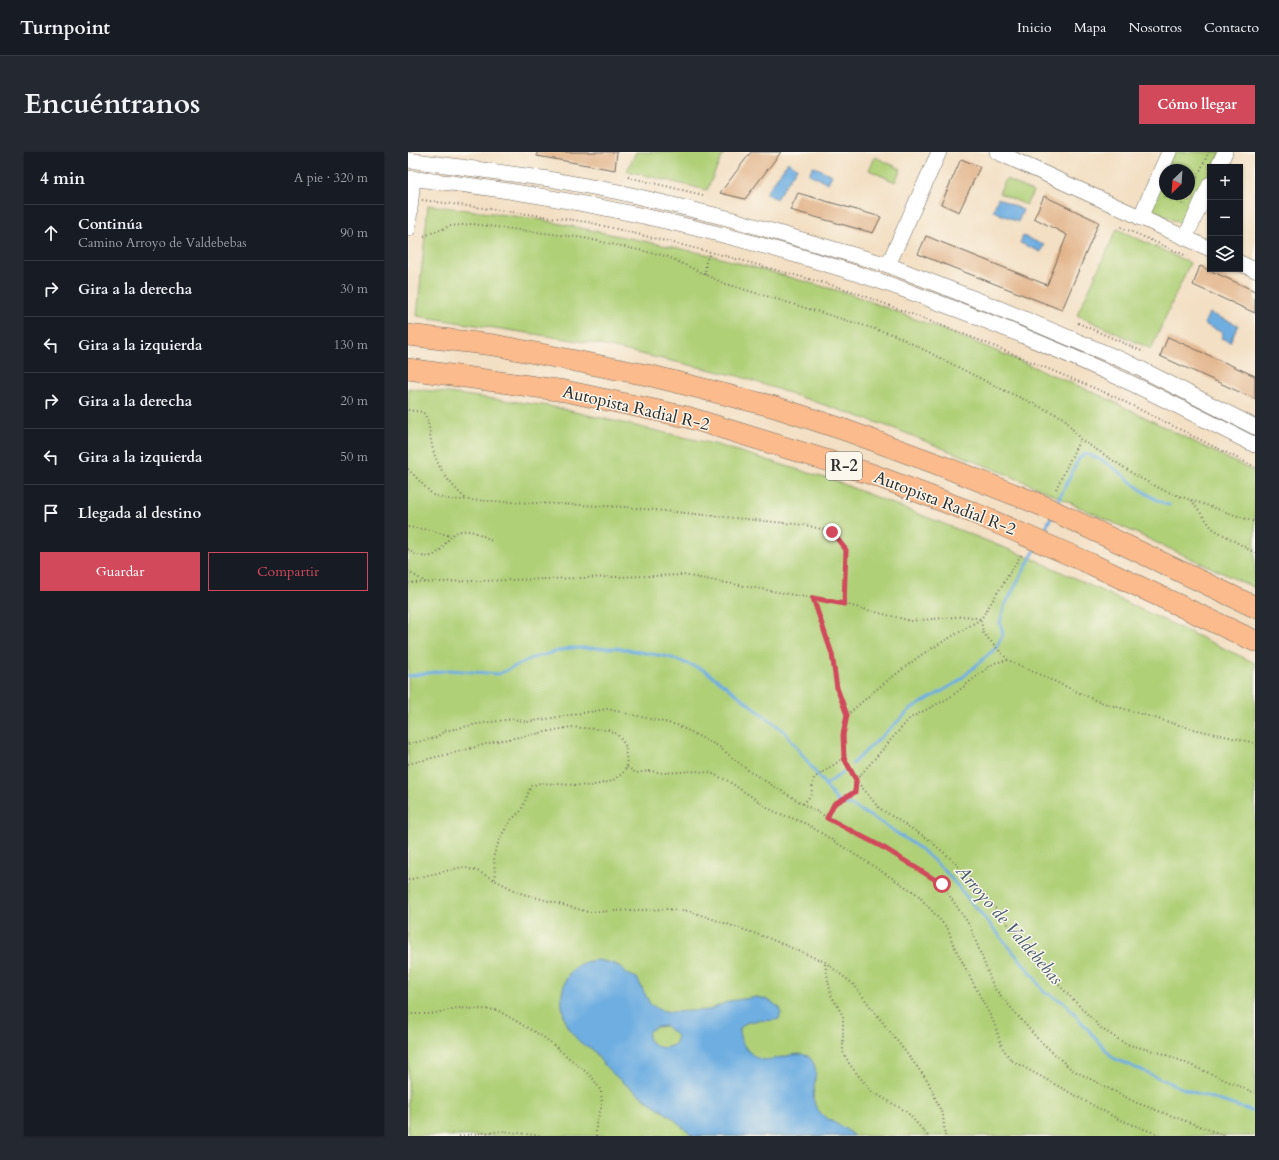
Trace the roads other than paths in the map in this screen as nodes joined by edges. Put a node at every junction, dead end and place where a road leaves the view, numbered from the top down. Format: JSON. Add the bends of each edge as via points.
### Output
{"nodes":[{"id":1,"x":939,"y":152,"type":"edge"},
{"id":2,"x":997,"y":152,"type":"edge"},
{"id":3,"x":1169,"y":152,"type":"edge"},
{"id":4,"x":1225,"y":152,"type":"edge"},
{"id":5,"x":423,"y":157,"type":"edge"},
{"id":6,"x":408,"y":160,"type":"edge"},
{"id":7,"x":1219,"y":164,"type":"edge"},
{"id":8,"x":411,"y":178,"type":"edge"},
{"id":9,"x":1207,"y":190,"type":"edge"},
{"id":10,"x":1140,"y":218,"type":"junction"},
{"id":11,"x":408,"y":229,"type":"edge"},
{"id":12,"x":1185,"y":238,"type":"junction"},
{"id":13,"x":1207,"y":248,"type":"edge"},
{"id":14,"x":1243,"y":264,"type":"edge"},
{"id":15,"x":888,"y":265,"type":"junction"},
{"id":16,"x":1255,"y":270,"type":"edge"},
{"id":17,"x":408,"y":336,"type":"edge"},
{"id":18,"x":408,"y":368,"type":"edge"},
{"id":19,"x":1255,"y":427,"type":"edge"},
{"id":20,"x":1255,"y":445,"type":"edge"},
{"id":21,"x":1255,"y":607,"type":"edge"},
{"id":22,"x":1255,"y":641,"type":"edge"}],
"edges":[{"from":1,"to":15,"type":"street"},
{"from":2,"to":10,"type":"street"},
{"from":3,"to":10,"type":"street"},
{"from":4,"to":7,"type":"street"},
{"from":5,"to":6,"type":"street"},
{"from":5,"to":15,"type":"street","via":[[619,192],[727,218]]},
{"from":8,"to":11,"type":"street"},
{"from":8,"to":20,"type":"street","via":[[553,197],[664,220],[723,234],[881,281],[992,323],[1121,379]]},
{"from":9,"to":12,"type":"street"},
{"from":10,"to":12,"type":"street"},
{"from":12,"to":13,"type":"street"},
{"from":14,"to":16,"type":"street"},
{"from":15,"to":19,"type":"street","via":[[1129,363]]},
{"from":17,"to":21,"type":"highway","name":"Autopista Radial R-2","number":"R-2","via":[[494,345],[645,374],[775,407],[930,461],[1041,505]]},
{"from":18,"to":22,"type":"highway","name":"Autopista Radial R-2","number":"R-2","via":[[565,391],[687,417],[871,474],[974,513]]}]}
